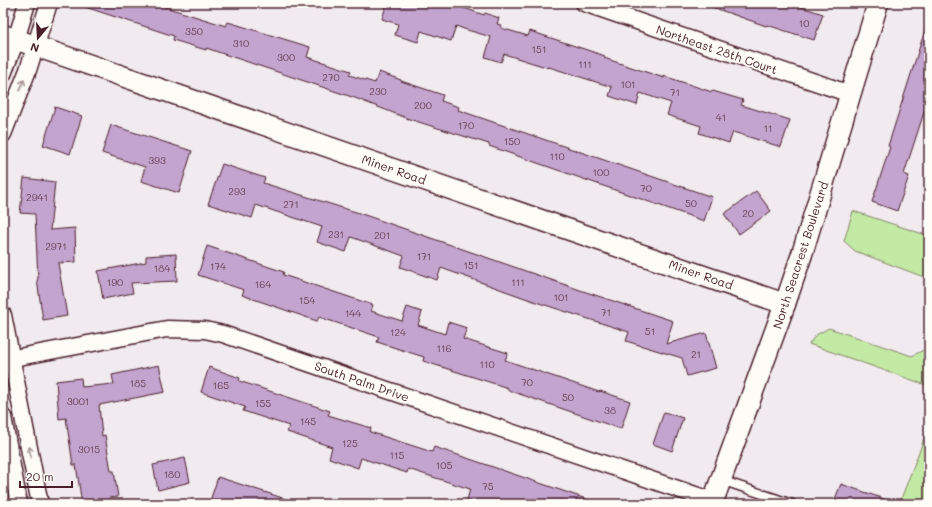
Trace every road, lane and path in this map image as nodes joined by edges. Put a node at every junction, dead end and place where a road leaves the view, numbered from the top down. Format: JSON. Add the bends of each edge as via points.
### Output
{"nodes":[{"id":1,"x":27,"y":3,"type":"edge"},
{"id":2,"x":49,"y":3,"type":"edge"},
{"id":3,"x":584,"y":3,"type":"edge"},
{"id":4,"x":878,"y":3,"type":"edge"},
{"id":5,"x":10,"y":38,"type":"edge"},
{"id":6,"x":36,"y":46,"type":"junction"},
{"id":7,"x":3,"y":74,"type":"edge"},
{"id":8,"x":850,"y":94,"type":"junction"},
{"id":9,"x":3,"y":134,"type":"edge"},
{"id":10,"x":785,"y":304,"type":"junction"},
{"id":11,"x":3,"y":315,"type":"edge"},
{"id":12,"x":7,"y":359,"type":"edge"},
{"id":13,"x":3,"y":417,"type":"edge"},
{"id":14,"x":721,"y":480,"type":"junction"},
{"id":15,"x":712,"y":502,"type":"edge"},
{"id":16,"x":19,"y":504,"type":"edge"},
{"id":17,"x":40,"y":504,"type":"edge"},
{"id":18,"x":792,"y":504,"type":"edge"}],
"edges":[{"from":1,"to":5,"type":"street"},
{"from":2,"to":6,"type":"street"},
{"from":3,"to":8,"type":"street","name":"Northeast 28th Court"},
{"from":4,"to":8,"type":"street","name":"North Seacrest Boulevard"},
{"from":5,"to":6,"type":"street","name":"Miner Road"},
{"from":5,"to":7,"type":"street"},
{"from":9,"to":6,"type":"street","one_way":true},
{"from":6,"to":10,"type":"street","name":"Miner Road"},
{"from":8,"to":10,"type":"street","name":"North Seacrest Boulevard"},
{"from":10,"to":14,"type":"street","name":"North Seacrest Boulevard"},
{"from":11,"to":12,"type":"street"},
{"from":12,"to":15,"type":"street","name":"South Palm Drive","via":[[167,329],[205,330]]},
{"from":17,"to":12,"type":"street","one_way":true},
{"from":13,"to":16,"type":"street"},
{"from":14,"to":15,"type":"street","name":"North Seacrest Boulevard"},
{"from":14,"to":18,"type":"lane"}]}
